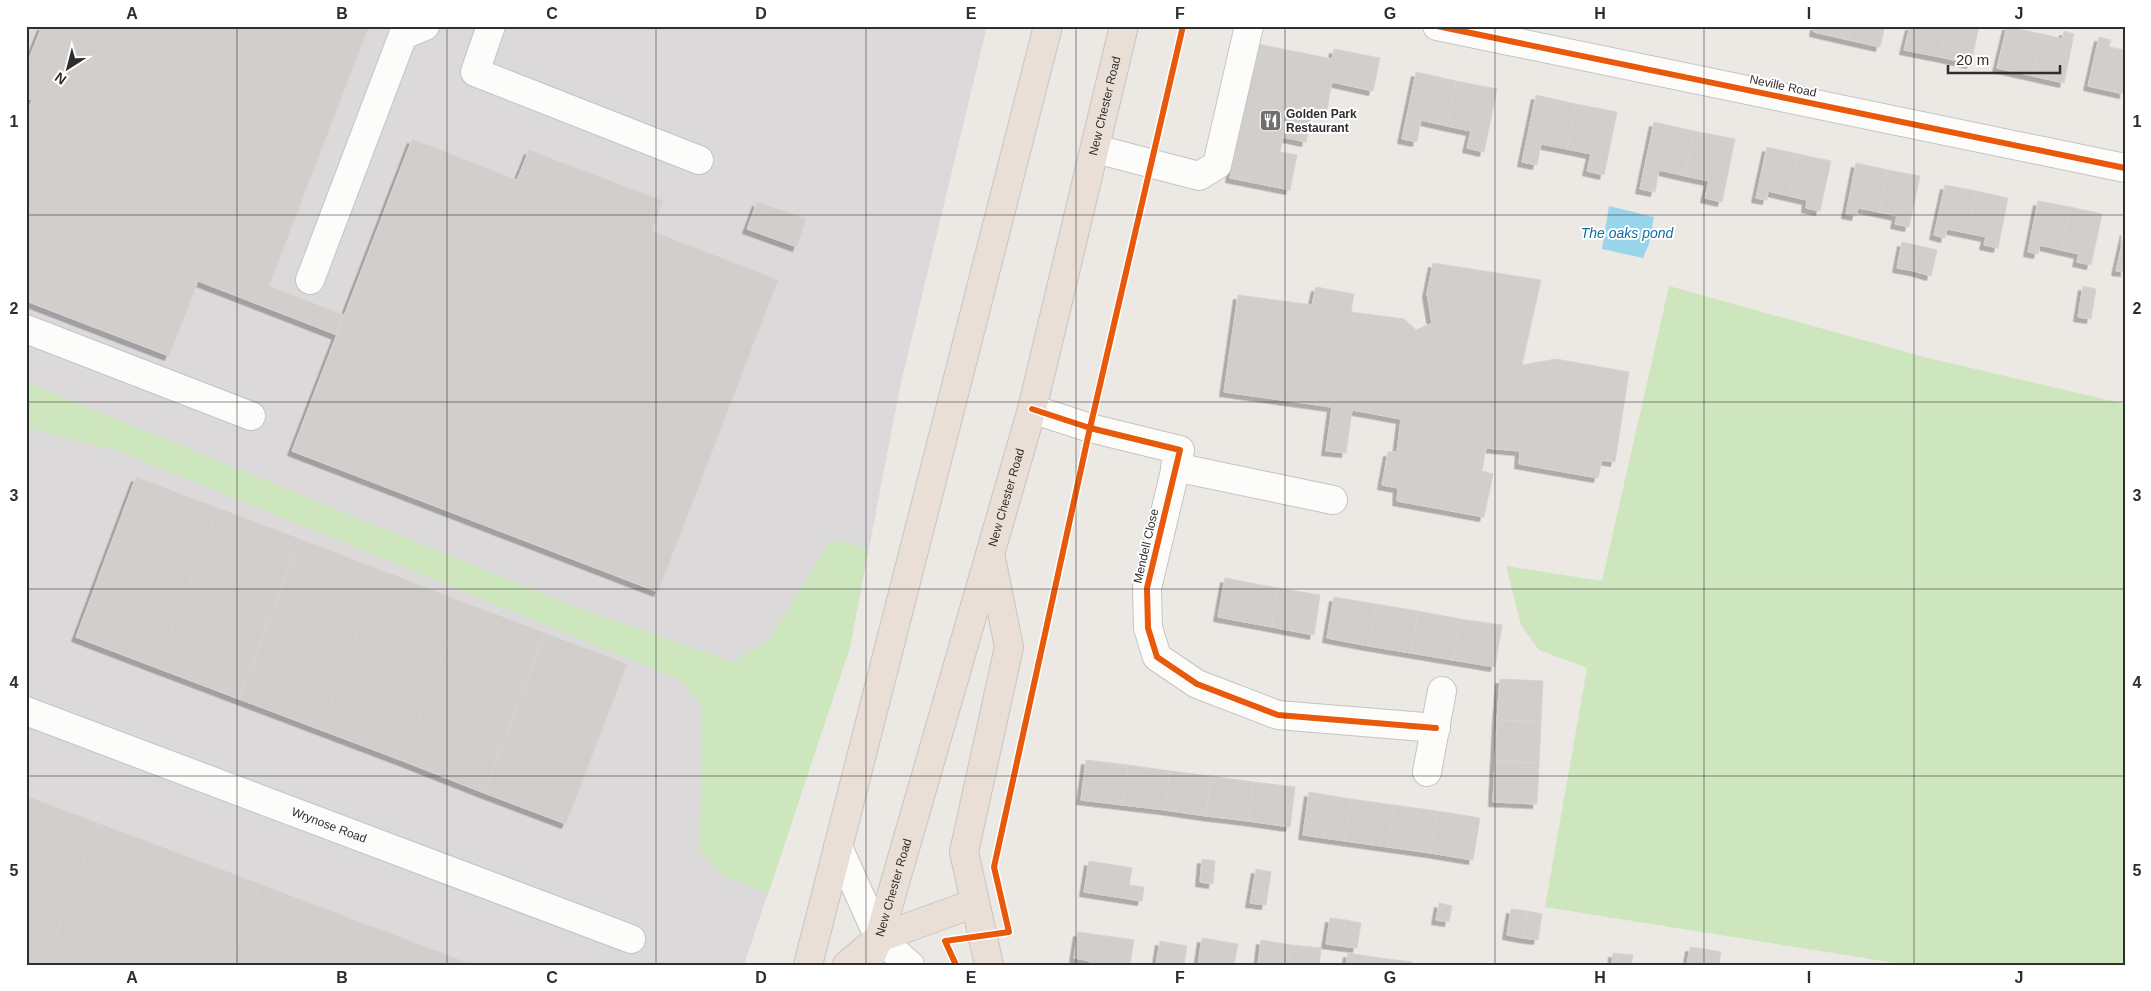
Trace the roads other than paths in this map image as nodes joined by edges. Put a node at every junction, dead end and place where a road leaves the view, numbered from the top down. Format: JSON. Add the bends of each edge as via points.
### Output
{"nodes":[{"id":1,"x":425,"y":26,"type":"edge"},
{"id":2,"x":491,"y":26,"type":"edge"},
{"id":3,"x":1048,"y":26,"type":"edge"},
{"id":4,"x":1124,"y":26,"type":"edge"},
{"id":5,"x":1249,"y":26,"type":"edge"},
{"id":6,"x":1436,"y":26,"type":"edge"},
{"id":7,"x":1096,"y":150,"type":"junction"},
{"id":8,"x":699,"y":160,"type":"dead end"},
{"id":9,"x":2125,"y":168,"type":"edge"},
{"id":10,"x":310,"y":280,"type":"dead end"},
{"id":11,"x":26,"y":329,"type":"edge"},
{"id":12,"x":1032,"y":409,"type":"junction"},
{"id":13,"x":251,"y":416,"type":"dead end"},
{"id":14,"x":1175,"y":467,"type":"junction"},
{"id":15,"x":1333,"y":500,"type":"dead end"},
{"id":16,"x":990,"y":554,"type":"junction"},
{"id":17,"x":1442,"y":691,"type":"dead end"},
{"id":18,"x":26,"y":711,"type":"edge"},
{"id":19,"x":1436,"y":728,"type":"junction"},
{"id":20,"x":1427,"y":772,"type":"dead end"},
{"id":21,"x":838,"y":847,"type":"junction"},
{"id":22,"x":975,"y":903,"type":"junction"},
{"id":23,"x":879,"y":938,"type":"junction"},
{"id":24,"x":631,"y":940,"type":"dead end"},
{"id":25,"x":808,"y":965,"type":"edge"},
{"id":26,"x":847,"y":965,"type":"edge"},
{"id":27,"x":867,"y":965,"type":"edge"},
{"id":28,"x":910,"y":965,"type":"edge"},
{"id":29,"x":989,"y":965,"type":"edge"}],
"edges":[{"from":1,"to":10,"type":"street","via":[[403,35]]},
{"from":2,"to":8,"type":"street","via":[[475,72]]},
{"from":3,"to":21,"type":"highway"},
{"from":4,"to":7,"type":"highway","name":"New Chester Road"},
{"from":5,"to":7,"type":"street","via":[[1217,165],[1199,176]]},
{"from":6,"to":9,"type":"street","name":"Neville Road"},
{"from":7,"to":12,"type":"highway","name":"New Chester Road"},
{"from":11,"to":13,"type":"street"},
{"from":12,"to":14,"type":"street","name":"Mendell Close","via":[[1090,428],[1180,450]]},
{"from":12,"to":16,"type":"highway","name":"New Chester Road"},
{"from":14,"to":15,"type":"street"},
{"from":14,"to":19,"type":"street","name":"Mendell Close","via":[[1147,588],[1148,628],[1156,657],[1197,684],[1278,714]]},
{"from":16,"to":22,"type":"highway","via":[[1009,646],[964,852]]},
{"from":16,"to":23,"type":"highway","name":"New Chester Road"},
{"from":17,"to":19,"type":"street"},
{"from":18,"to":24,"type":"street","name":"Wrynose Road"},
{"from":19,"to":20,"type":"street"},
{"from":21,"to":23,"type":"street"},
{"from":21,"to":25,"type":"highway"},
{"from":22,"to":23,"type":"highway"},
{"from":22,"to":29,"type":"highway"},
{"from":23,"to":26,"type":"highway"},
{"from":23,"to":27,"type":"highway","name":"New Chester Road"},
{"from":23,"to":28,"type":"street"}]}
